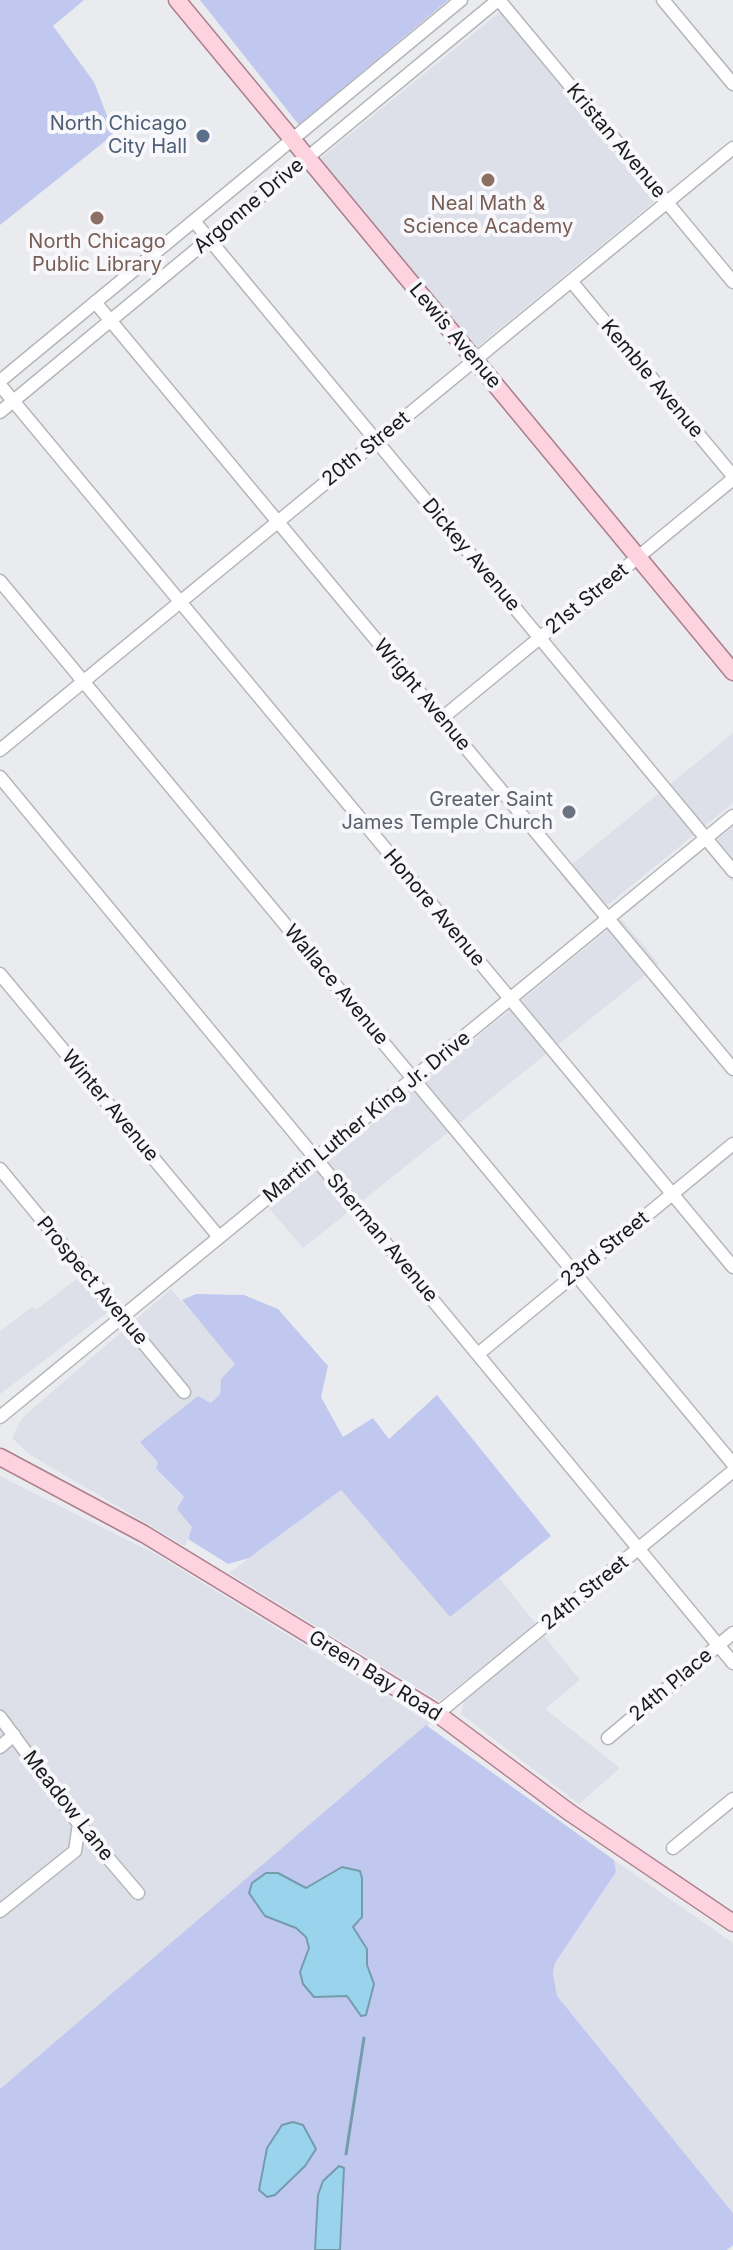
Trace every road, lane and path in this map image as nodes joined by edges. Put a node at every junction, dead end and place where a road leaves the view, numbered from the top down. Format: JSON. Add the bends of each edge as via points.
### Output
{"nodes":[{"id":1,"x":177,"y":0,"type":"edge"},
{"id":2,"x":461,"y":0,"type":"edge"},
{"id":3,"x":499,"y":0,"type":"edge"},
{"id":4,"x":663,"y":0,"type":"edge"},
{"id":5,"x":387,"y":61,"type":"junction"},
{"id":6,"x":403,"y":79,"type":"junction"},
{"id":7,"x":733,"y":84,"type":"edge"},
{"id":8,"x":293,"y":139,"type":"junction"},
{"id":9,"x":733,"y":148,"type":"edge"},
{"id":10,"x":308,"y":157,"type":"junction"},
{"id":11,"x":667,"y":202,"type":"junction"},
{"id":12,"x":194,"y":221,"type":"junction"},
{"id":13,"x":209,"y":239,"type":"junction"},
{"id":14,"x":571,"y":281,"type":"junction"},
{"id":15,"x":733,"y":282,"type":"edge"},
{"id":16,"x":95,"y":302,"type":"junction"},
{"id":17,"x":111,"y":321,"type":"junction"},
{"id":18,"x":475,"y":360,"type":"junction"},
{"id":19,"x":0,"y":383,"type":"edge"},
{"id":20,"x":13,"y":401,"type":"junction"},
{"id":21,"x":0,"y":412,"type":"edge"},
{"id":22,"x":376,"y":441,"type":"junction"},
{"id":23,"x":733,"y":478,"type":"edge"},
{"id":24,"x":278,"y":522,"type":"junction"},
{"id":25,"x":638,"y":557,"type":"junction"},
{"id":26,"x":0,"y":581,"type":"edge"},
{"id":27,"x":180,"y":602,"type":"junction"},
{"id":28,"x":540,"y":638,"type":"junction"},
{"id":29,"x":733,"y":672,"type":"edge"},
{"id":30,"x":83,"y":681,"type":"junction"},
{"id":31,"x":441,"y":719,"type":"junction"},
{"id":32,"x":0,"y":750,"type":"edge"},
{"id":33,"x":0,"y":777,"type":"edge"},
{"id":34,"x":733,"y":816,"type":"edge"},
{"id":35,"x":706,"y":838,"type":"junction"},
{"id":36,"x":733,"y":871,"type":"edge"},
{"id":37,"x":608,"y":919,"type":"junction"},
{"id":38,"x":0,"y":974,"type":"edge"},
{"id":39,"x":510,"y":999,"type":"junction"},
{"id":40,"x":733,"y":1069,"type":"edge"},
{"id":41,"x":413,"y":1079,"type":"junction"},
{"id":42,"x":733,"y":1144,"type":"edge"},
{"id":43,"x":316,"y":1158,"type":"junction"},
{"id":44,"x":0,"y":1169,"type":"edge"},
{"id":45,"x":672,"y":1194,"type":"junction"},
{"id":46,"x":219,"y":1237,"type":"junction"},
{"id":47,"x":733,"y":1267,"type":"edge"},
{"id":48,"x":575,"y":1274,"type":"junction"},
{"id":49,"x":122,"y":1317,"type":"junction"},
{"id":50,"x":478,"y":1354,"type":"junction"},
{"id":51,"x":184,"y":1392,"type":"dead end"},
{"id":52,"x":0,"y":1417,"type":"edge"},
{"id":53,"x":0,"y":1457,"type":"edge"},
{"id":54,"x":733,"y":1464,"type":"edge"},
{"id":55,"x":733,"y":1471,"type":"edge"},
{"id":56,"x":639,"y":1549,"type":"junction"},
{"id":57,"x":733,"y":1633,"type":"edge"},
{"id":58,"x":718,"y":1645,"type":"junction"},
{"id":59,"x":733,"y":1663,"type":"edge"},
{"id":60,"x":437,"y":1714,"type":"junction"},
{"id":61,"x":0,"y":1717,"type":"edge"},
{"id":62,"x":14,"y":1735,"type":"junction"},
{"id":63,"x":608,"y":1738,"type":"dead end"},
{"id":64,"x":0,"y":1747,"type":"edge"},
{"id":65,"x":733,"y":1799,"type":"edge"},
{"id":66,"x":79,"y":1824,"type":"junction"},
{"id":67,"x":673,"y":1848,"type":"dead end"},
{"id":68,"x":138,"y":1893,"type":"dead end"},
{"id":69,"x":0,"y":1911,"type":"edge"},
{"id":70,"x":733,"y":1923,"type":"edge"}],
"edges":[{"from":1,"to":8,"type":"main road","name":"Lewis Avenue"},
{"from":2,"to":5,"type":"street","name":"Argonne Drive"},
{"from":3,"to":6,"type":"street","name":"Argonne Drive"},
{"from":3,"to":11,"type":"street","name":"Kristan Avenue"},
{"from":4,"to":7,"type":"street"},
{"from":5,"to":6,"type":"street"},
{"from":5,"to":8,"type":"street","name":"Argonne Drive"},
{"from":6,"to":10,"type":"street","name":"Argonne Drive"},
{"from":8,"to":10,"type":"main road","name":"Lewis Avenue"},
{"from":8,"to":12,"type":"street","name":"Argonne Drive"},
{"from":9,"to":11,"type":"street","name":"20th Street"},
{"from":10,"to":13,"type":"street","name":"Argonne Drive"},
{"from":10,"to":18,"type":"main road","name":"Lewis Avenue"},
{"from":11,"to":14,"type":"street","name":"20th Street"},
{"from":11,"to":15,"type":"street","name":"Kristan Avenue"},
{"from":12,"to":13,"type":"street","name":"Dickey Avenue"},
{"from":12,"to":16,"type":"street","name":"Argonne Drive"},
{"from":13,"to":17,"type":"street","name":"Argonne Drive"},
{"from":13,"to":22,"type":"street","name":"Dickey Avenue"},
{"from":14,"to":18,"type":"street","name":"20th Street"},
{"from":14,"to":23,"type":"street","name":"Kemble Avenue"},
{"from":16,"to":17,"type":"street","name":"Wright Avenue"},
{"from":16,"to":19,"type":"street","name":"Argonne Drive"},
{"from":17,"to":20,"type":"street","name":"Argonne Drive"},
{"from":17,"to":24,"type":"street","name":"Wright Avenue"},
{"from":18,"to":22,"type":"street","name":"20th Street"},
{"from":18,"to":25,"type":"main road","name":"Lewis Avenue"},
{"from":19,"to":20,"type":"street","name":"Honore Avenue"},
{"from":20,"to":21,"type":"street","name":"Argonne Drive"},
{"from":20,"to":27,"type":"street","name":"Honore Avenue"},
{"from":22,"to":24,"type":"street","name":"20th Street"},
{"from":22,"to":28,"type":"street","name":"Dickey Avenue"},
{"from":23,"to":25,"type":"street","name":"21st Street"},
{"from":24,"to":27,"type":"street","name":"20th Street"},
{"from":24,"to":31,"type":"street","name":"Wright Avenue"},
{"from":25,"to":28,"type":"street","name":"21st Street"},
{"from":25,"to":29,"type":"main road","name":"Lewis Avenue"},
{"from":26,"to":30,"type":"street","name":"Wallace Avenue"},
{"from":27,"to":30,"type":"street","name":"20th Street"},
{"from":27,"to":39,"type":"street","name":"Honore Avenue"},
{"from":28,"to":31,"type":"street","name":"21st Street"},
{"from":28,"to":35,"type":"street","name":"Dickey Avenue"},
{"from":30,"to":32,"type":"street","name":"20th Street"},
{"from":30,"to":41,"type":"street","name":"Wallace Avenue"},
{"from":31,"to":37,"type":"street","name":"Wright Avenue"},
{"from":33,"to":43,"type":"street","name":"Sherman Avenue"},
{"from":34,"to":35,"type":"street","name":"Martin Luther King Jr. Drive"},
{"from":35,"to":36,"type":"street","name":"Dickey Avenue"},
{"from":35,"to":37,"type":"street","name":"Martin Luther King Jr. Drive"},
{"from":37,"to":39,"type":"street","name":"Martin Luther King Jr. Drive"},
{"from":37,"to":40,"type":"street","name":"Wright Avenue"},
{"from":38,"to":46,"type":"street","name":"Winter Avenue"},
{"from":39,"to":41,"type":"street","name":"Martin Luther King Jr. Drive"},
{"from":39,"to":45,"type":"street","name":"Honore Avenue"},
{"from":41,"to":43,"type":"street","name":"Martin Luther King Jr. Drive"},
{"from":41,"to":48,"type":"street","name":"Wallace Avenue"},
{"from":42,"to":45,"type":"street","name":"23rd Street"},
{"from":43,"to":46,"type":"street","name":"Martin Luther King Jr. Drive"},
{"from":43,"to":50,"type":"street","name":"Sherman Avenue"},
{"from":44,"to":49,"type":"street","name":"Prospect Avenue"},
{"from":45,"to":47,"type":"street","name":"Honore Avenue"},
{"from":45,"to":48,"type":"street","name":"23rd Street"},
{"from":46,"to":49,"type":"street","name":"Martin Luther King Jr. Drive"},
{"from":48,"to":50,"type":"street","name":"23rd Street"},
{"from":48,"to":54,"type":"street","name":"Wallace Avenue"},
{"from":49,"to":51,"type":"street","name":"Prospect Avenue"},
{"from":49,"to":52,"type":"street","name":"Martin Luther King Jr. Drive"},
{"from":50,"to":56,"type":"street","name":"Sherman Avenue"},
{"from":53,"to":60,"type":"main road","name":"Green Bay Road","via":[[144,1534]]},
{"from":55,"to":56,"type":"street","name":"24th Street"},
{"from":56,"to":58,"type":"street","name":"Sherman Avenue"},
{"from":56,"to":60,"type":"street","name":"24th Street"},
{"from":57,"to":58,"type":"street","name":"24th Place"},
{"from":58,"to":59,"type":"street","name":"Sherman Avenue"},
{"from":58,"to":63,"type":"street","name":"24th Place"},
{"from":60,"to":70,"type":"main road","name":"Green Bay Road"},
{"from":61,"to":62,"type":"street","name":"Meadow Lane"},
{"from":62,"to":64,"type":"street"},
{"from":62,"to":66,"type":"street","name":"Meadow Lane"},
{"from":65,"to":67,"type":"street"},
{"from":66,"to":68,"type":"street","name":"Meadow Lane"},
{"from":66,"to":69,"type":"street","via":[[75,1851]]}]}
